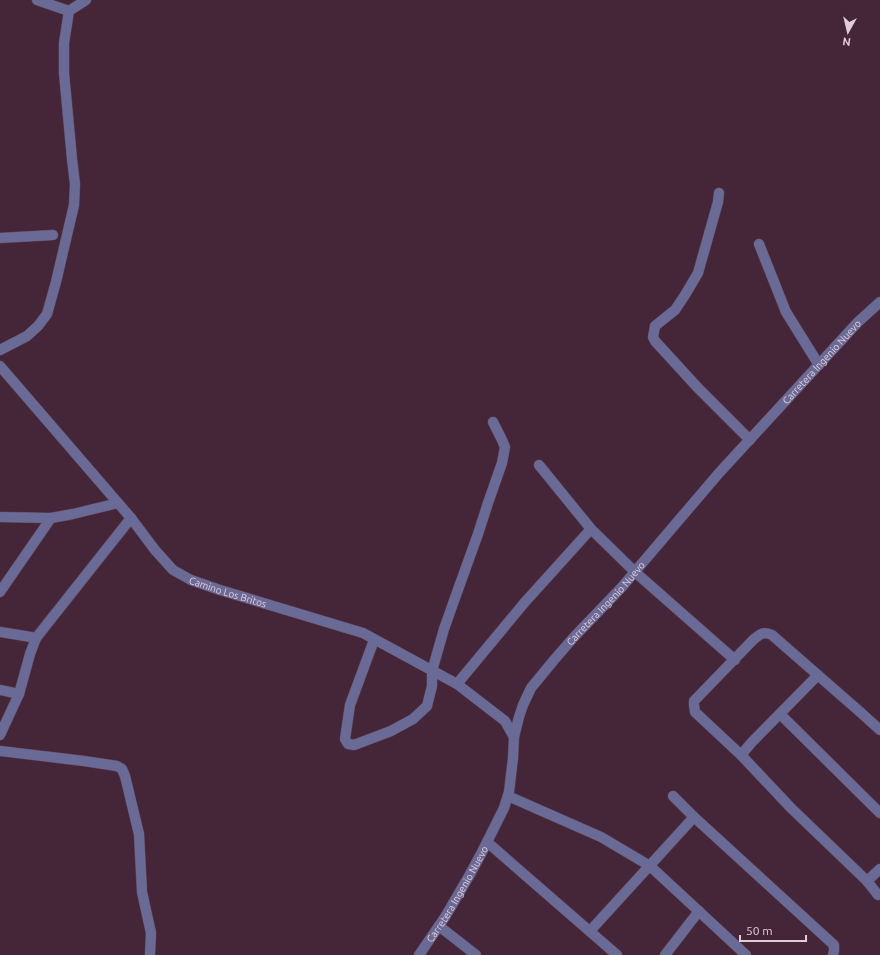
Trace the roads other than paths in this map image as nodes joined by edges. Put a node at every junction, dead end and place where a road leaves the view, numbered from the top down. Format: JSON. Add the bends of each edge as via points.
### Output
{"nodes":[{"id":1,"x":36,"y":0,"type":"edge"},
{"id":2,"x":86,"y":0,"type":"edge"},
{"id":3,"x":64,"y":6,"type":"edge"},
{"id":4,"x":719,"y":193,"type":"dead end"},
{"id":5,"x":53,"y":235,"type":"dead end"},
{"id":6,"x":0,"y":238,"type":"edge"},
{"id":7,"x":759,"y":244,"type":"dead end"},
{"id":8,"x":880,"y":302,"type":"edge"},
{"id":9,"x":0,"y":350,"type":"edge"},
{"id":10,"x":819,"y":365,"type":"junction"},
{"id":11,"x":0,"y":366,"type":"edge"},
{"id":12,"x":493,"y":422,"type":"dead end"},
{"id":13,"x":750,"y":440,"type":"junction"},
{"id":14,"x":539,"y":466,"type":"dead end"},
{"id":15,"x":118,"y":504,"type":"junction"},
{"id":16,"x":0,"y":517,"type":"edge"},
{"id":17,"x":51,"y":518,"type":"junction"},
{"id":18,"x":131,"y":518,"type":"junction"},
{"id":19,"x":592,"y":529,"type":"junction"},
{"id":20,"x":635,"y":572,"type":"junction"},
{"id":21,"x":0,"y":592,"type":"edge"},
{"id":22,"x":0,"y":632,"type":"edge"},
{"id":23,"x":36,"y":638,"type":"junction"},
{"id":24,"x":374,"y":640,"type":"junction"},
{"id":25,"x":735,"y":660,"type":"junction"},
{"id":26,"x":432,"y":671,"type":"junction"},
{"id":27,"x":818,"y":676,"type":"junction"},
{"id":28,"x":457,"y":684,"type":"junction"},
{"id":29,"x":0,"y":690,"type":"edge"},
{"id":30,"x":18,"y":694,"type":"junction"},
{"id":31,"x":780,"y":714,"type":"junction"},
{"id":32,"x":880,"y":730,"type":"edge"},
{"id":33,"x":0,"y":735,"type":"edge"},
{"id":34,"x":514,"y":737,"type":"junction"},
{"id":35,"x":0,"y":751,"type":"edge"},
{"id":36,"x":741,"y":755,"type":"junction"},
{"id":37,"x":508,"y":796,"type":"junction"},
{"id":38,"x":674,"y":796,"type":"dead end"},
{"id":39,"x":880,"y":813,"type":"edge"},
{"id":40,"x":694,"y":817,"type":"junction"},
{"id":41,"x":487,"y":842,"type":"junction"},
{"id":42,"x":650,"y":866,"type":"junction"},
{"id":43,"x":880,"y":869,"type":"edge"},
{"id":44,"x":867,"y":881,"type":"junction"},
{"id":45,"x":878,"y":895,"type":"dead end"},
{"id":46,"x":699,"y":911,"type":"junction"},
{"id":47,"x":439,"y":926,"type":"junction"},
{"id":48,"x":590,"y":931,"type":"junction"},
{"id":49,"x":150,"y":955,"type":"edge"},
{"id":50,"x":419,"y":955,"type":"edge"},
{"id":51,"x":476,"y":955,"type":"edge"},
{"id":52,"x":617,"y":955,"type":"edge"},
{"id":53,"x":665,"y":955,"type":"edge"},
{"id":54,"x":746,"y":955,"type":"edge"},
{"id":55,"x":833,"y":955,"type":"edge"}],
"edges":[{"from":1,"to":3,"type":"street"},
{"from":2,"to":3,"type":"street"},
{"from":3,"to":9,"type":"street","via":[[64,73],[75,184],[74,205],[47,314],[27,336]]},
{"from":4,"to":13,"type":"street","via":[[698,273],[675,310],[655,326],[654,337],[698,388]]},
{"from":5,"to":6,"type":"street"},
{"from":7,"to":10,"type":"street","via":[[786,312]]},
{"from":8,"to":10,"type":"street","name":"Carretera Ingenio Nuevo"},
{"from":10,"to":13,"type":"street","name":"Carretera Ingenio Nuevo"},
{"from":11,"to":15,"type":"street","name":"Camino Los Britos"},
{"from":12,"to":26,"type":"street","via":[[504,447],[502,463]]},
{"from":13,"to":20,"type":"street","name":"Carretera Ingenio Nuevo"},
{"from":14,"to":19,"type":"street"},
{"from":15,"to":17,"type":"street"},
{"from":15,"to":18,"type":"street","name":"Camino Los Britos"},
{"from":16,"to":17,"type":"street"},
{"from":17,"to":21,"type":"street"},
{"from":18,"to":23,"type":"street"},
{"from":18,"to":24,"type":"street","name":"Camino Los Britos","via":[[173,570],[191,580],[363,633]]},
{"from":19,"to":20,"type":"street"},
{"from":19,"to":28,"type":"street","via":[[525,602]]},
{"from":20,"to":25,"type":"street"},
{"from":20,"to":34,"type":"street","name":"Carretera Ingenio Nuevo","via":[[574,637],[531,688]]},
{"from":22,"to":23,"type":"street"},
{"from":23,"to":30,"type":"street"},
{"from":24,"to":26,"type":"street","name":"Camino Los Britos"},
{"from":24,"to":26,"type":"street","via":[[350,705],[345,739],[348,744],[354,745],[369,740],[413,719],[427,706],[432,686]]},
{"from":25,"to":27,"type":"street","via":[[759,635],[767,633]]},
{"from":25,"to":36,"type":"street","via":[[694,701],[694,705],[695,712]]},
{"from":26,"to":28,"type":"street","name":"Camino Los Britos"},
{"from":27,"to":31,"type":"street"},
{"from":27,"to":32,"type":"street"},
{"from":28,"to":34,"type":"street","name":"Camino Los Britos","via":[[505,720]]},
{"from":29,"to":30,"type":"street"},
{"from":30,"to":33,"type":"street"},
{"from":31,"to":36,"type":"street"},
{"from":31,"to":39,"type":"street"},
{"from":34,"to":37,"type":"street","name":"Carretera Ingenio Nuevo"},
{"from":35,"to":49,"type":"street","via":[[84,761],[122,769],[139,834],[142,892],[151,933]]},
{"from":36,"to":44,"type":"street","via":[[791,808]]},
{"from":37,"to":41,"type":"street","name":"Carretera Ingenio Nuevo"},
{"from":37,"to":42,"type":"street","via":[[602,837]]},
{"from":38,"to":40,"type":"street"},
{"from":40,"to":42,"type":"street"},
{"from":40,"to":55,"type":"street","via":[[834,945]]},
{"from":41,"to":47,"type":"street","name":"Carretera Ingenio Nuevo"},
{"from":41,"to":48,"type":"street"},
{"from":42,"to":46,"type":"street"},
{"from":42,"to":48,"type":"street"},
{"from":43,"to":44,"type":"street"},
{"from":44,"to":45,"type":"street"},
{"from":46,"to":53,"type":"street"},
{"from":46,"to":54,"type":"street"},
{"from":47,"to":50,"type":"street","name":"Carretera Ingenio Nuevo"},
{"from":47,"to":51,"type":"street"},
{"from":48,"to":52,"type":"street"}]}
